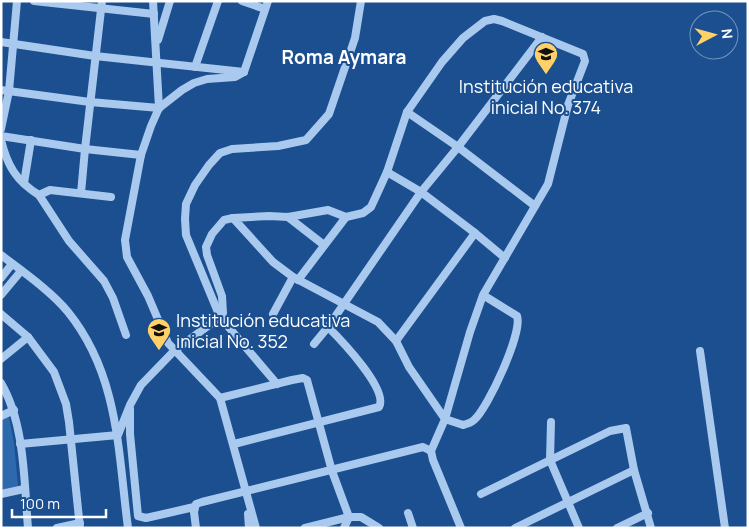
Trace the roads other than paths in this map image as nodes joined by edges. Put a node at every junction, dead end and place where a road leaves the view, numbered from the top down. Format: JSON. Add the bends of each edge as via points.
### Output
{"nodes":[{"id":1,"x":17,"y":1,"type":"edge"},
{"id":2,"x":34,"y":1,"type":"edge"},
{"id":3,"x":152,"y":1,"type":"edge"},
{"id":4,"x":170,"y":1,"type":"edge"},
{"id":5,"x":218,"y":1,"type":"edge"},
{"id":6,"x":242,"y":1,"type":"edge"},
{"id":7,"x":361,"y":1,"type":"edge"},
{"id":8,"x":102,"y":5,"type":"edge"},
{"id":9,"x":266,"y":5,"type":"edge"},
{"id":10,"x":154,"y":14,"type":"junction"},
{"id":11,"x":542,"y":37,"type":"junction"},
{"id":12,"x":1,"y":42,"type":"edge"},
{"id":13,"x":12,"y":43,"type":"junction"},
{"id":14,"x":156,"y":46,"type":"junction"},
{"id":15,"x":95,"y":56,"type":"junction"},
{"id":16,"x":157,"y":63,"type":"junction"},
{"id":17,"x":195,"y":67,"type":"junction"},
{"id":18,"x":244,"y":72,"type":"junction"},
{"id":19,"x":5,"y":90,"type":"edge"},
{"id":20,"x":90,"y":102,"type":"junction"},
{"id":21,"x":159,"y":108,"type":"junction"},
{"id":22,"x":407,"y":112,"type":"junction"},
{"id":23,"x":1,"y":129,"type":"edge"},
{"id":24,"x":1,"y":136,"type":"edge"},
{"id":25,"x":1,"y":140,"type":"edge"},
{"id":26,"x":31,"y":140,"type":"junction"},
{"id":27,"x":458,"y":147,"type":"junction"},
{"id":28,"x":85,"y":149,"type":"junction"},
{"id":29,"x":141,"y":155,"type":"junction"},
{"id":30,"x":387,"y":172,"type":"junction"},
{"id":31,"x":24,"y":183,"type":"junction"},
{"id":32,"x":421,"y":192,"type":"junction"},
{"id":33,"x":81,"y":193,"type":"junction"},
{"id":34,"x":39,"y":195,"type":"junction"},
{"id":35,"x":111,"y":197,"type":"dead end"},
{"id":36,"x":535,"y":206,"type":"junction"},
{"id":37,"x":346,"y":217,"type":"junction"},
{"id":38,"x":233,"y":218,"type":"junction"},
{"id":39,"x":288,"y":218,"type":"junction"},
{"id":40,"x":475,"y":233,"type":"junction"},
{"id":41,"x":324,"y":245,"type":"junction"},
{"id":42,"x":1,"y":255,"type":"edge"},
{"id":43,"x":505,"y":258,"type":"junction"},
{"id":44,"x":12,"y":264,"type":"junction"},
{"id":45,"x":20,"y":271,"type":"junction"},
{"id":46,"x":1,"y":278,"type":"edge"},
{"id":47,"x":295,"y":279,"type":"junction"},
{"id":48,"x":1,"y":295,"type":"edge"},
{"id":49,"x":483,"y":295,"type":"junction"},
{"id":50,"x":343,"y":304,"type":"junction"},
{"id":51,"x":1,"y":314,"type":"edge"},
{"id":52,"x":273,"y":314,"type":"dead end"},
{"id":53,"x":220,"y":317,"type":"junction"},
{"id":54,"x":328,"y":327,"type":"junction"},
{"id":55,"x":126,"y":335,"type":"dead end"},
{"id":56,"x":28,"y":337,"type":"junction"},
{"id":57,"x":396,"y":341,"type":"junction"},
{"id":58,"x":314,"y":344,"type":"dead end"},
{"id":59,"x":174,"y":351,"type":"junction"},
{"id":60,"x":700,"y":351,"type":"dead end"},
{"id":61,"x":1,"y":359,"type":"edge"},
{"id":62,"x":1,"y":383,"type":"edge"},
{"id":63,"x":278,"y":384,"type":"junction"},
{"id":64,"x":220,"y":398,"type":"junction"},
{"id":65,"x":130,"y":405,"type":"junction"},
{"id":66,"x":14,"y":410,"type":"junction"},
{"id":67,"x":1,"y":416,"type":"edge"},
{"id":68,"x":445,"y":419,"type":"junction"},
{"id":69,"x":318,"y":422,"type":"junction"},
{"id":70,"x":551,"y":422,"type":"dead end"},
{"id":71,"x":118,"y":435,"type":"junction"},
{"id":72,"x":72,"y":439,"type":"junction"},
{"id":73,"x":20,"y":444,"type":"junction"},
{"id":74,"x":234,"y":444,"type":"junction"},
{"id":75,"x":431,"y":450,"type":"junction"},
{"id":76,"x":550,"y":460,"type":"junction"},
{"id":77,"x":332,"y":470,"type":"junction"},
{"id":78,"x":634,"y":470,"type":"junction"},
{"id":79,"x":24,"y":489,"type":"junction"},
{"id":80,"x":246,"y":492,"type":"junction"},
{"id":81,"x":1,"y":494,"type":"edge"},
{"id":82,"x":481,"y":494,"type":"dead end"},
{"id":83,"x":567,"y":502,"type":"junction"},
{"id":84,"x":194,"y":507,"type":"junction"},
{"id":85,"x":408,"y":513,"type":"dead end"},
{"id":86,"x":648,"y":513,"type":"junction"},
{"id":87,"x":349,"y":517,"type":"junction"},
{"id":88,"x":80,"y":525,"type":"edge"},
{"id":89,"x":28,"y":528,"type":"edge"},
{"id":90,"x":56,"y":528,"type":"edge"},
{"id":91,"x":128,"y":528,"type":"edge"},
{"id":92,"x":196,"y":528,"type":"edge"},
{"id":93,"x":249,"y":528,"type":"edge"},
{"id":94,"x":256,"y":528,"type":"edge"},
{"id":95,"x":305,"y":528,"type":"edge"},
{"id":96,"x":344,"y":528,"type":"edge"},
{"id":97,"x":379,"y":528,"type":"edge"},
{"id":98,"x":413,"y":528,"type":"edge"},
{"id":99,"x":461,"y":528,"type":"edge"},
{"id":100,"x":514,"y":528,"type":"edge"},
{"id":101,"x":579,"y":528,"type":"edge"},
{"id":102,"x":617,"y":528,"type":"edge"},
{"id":103,"x":651,"y":528,"type":"edge"},
{"id":104,"x":725,"y":528,"type":"edge"}],
"edges":[{"from":1,"to":13,"type":"street"},
{"from":2,"to":8,"type":"street"},
{"from":3,"to":10,"type":"street"},
{"from":4,"to":14,"type":"street"},
{"from":5,"to":17,"type":"street"},
{"from":6,"to":9,"type":"street"},
{"from":7,"to":53,"type":"street","via":[[355,38],[329,114],[306,140],[220,153],[199,179],[186,204],[186,235]]},
{"from":8,"to":10,"type":"street"},
{"from":8,"to":15,"type":"street"},
{"from":9,"to":18,"type":"street"},
{"from":10,"to":14,"type":"street"},
{"from":11,"to":22,"type":"street","via":[[502,21],[485,21],[463,38],[442,62]]},
{"from":11,"to":27,"type":"street"},
{"from":11,"to":36,"type":"street","via":[[583,54],[585,61],[568,106],[548,184]]},
{"from":12,"to":13,"type":"street"},
{"from":13,"to":15,"type":"street"},
{"from":13,"to":19,"type":"street"},
{"from":14,"to":16,"type":"street"},
{"from":15,"to":16,"type":"street"},
{"from":15,"to":20,"type":"street"},
{"from":16,"to":17,"type":"street"},
{"from":16,"to":21,"type":"street"},
{"from":17,"to":18,"type":"street"},
{"from":18,"to":21,"type":"street","via":[[236,77],[194,83]]},
{"from":19,"to":20,"type":"street"},
{"from":19,"to":23,"type":"street"},
{"from":20,"to":21,"type":"street"},
{"from":20,"to":28,"type":"street"},
{"from":21,"to":29,"type":"street"},
{"from":22,"to":27,"type":"street"},
{"from":22,"to":30,"type":"street"},
{"from":24,"to":26,"type":"street"},
{"from":25,"to":31,"type":"street","via":[[6,159]]},
{"from":26,"to":28,"type":"street"},
{"from":26,"to":31,"type":"street"},
{"from":27,"to":32,"type":"street"},
{"from":27,"to":36,"type":"street"},
{"from":28,"to":29,"type":"street"},
{"from":28,"to":33,"type":"street"},
{"from":29,"to":59,"type":"street","via":[[125,240],[127,256]]},
{"from":30,"to":32,"type":"street"},
{"from":30,"to":37,"type":"street","via":[[371,207],[362,214]]},
{"from":31,"to":34,"type":"street"},
{"from":32,"to":40,"type":"street"},
{"from":32,"to":50,"type":"street"},
{"from":33,"to":34,"type":"street","via":[[50,190]]},
{"from":33,"to":35,"type":"street"},
{"from":34,"to":55,"type":"street","via":[[69,241],[104,282]]},
{"from":36,"to":43,"type":"street"},
{"from":37,"to":39,"type":"street","via":[[328,210]]},
{"from":37,"to":41,"type":"street"},
{"from":38,"to":39,"type":"street"},
{"from":38,"to":47,"type":"street","via":[[274,262]]},
{"from":38,"to":53,"type":"street","via":[[224,220],[206,247],[222,296],[223,312]]},
{"from":39,"to":41,"type":"street"},
{"from":40,"to":43,"type":"street"},
{"from":40,"to":57,"type":"street"},
{"from":41,"to":47,"type":"street"},
{"from":42,"to":44,"type":"street"},
{"from":43,"to":49,"type":"street"},
{"from":44,"to":45,"type":"street"},
{"from":44,"to":46,"type":"street"},
{"from":45,"to":48,"type":"street"},
{"from":45,"to":71,"type":"street","via":[[66,310],[81,330],[97,357]]},
{"from":47,"to":50,"type":"street"},
{"from":47,"to":52,"type":"street"},
{"from":49,"to":68,"type":"street"},
{"from":49,"to":68,"type":"street","via":[[516,316],[518,324],[510,353],[497,384],[475,419],[463,425]]},
{"from":50,"to":54,"type":"street"},
{"from":50,"to":57,"type":"street","via":[[378,322]]},
{"from":51,"to":56,"type":"street"},
{"from":53,"to":59,"type":"street"},
{"from":53,"to":63,"type":"street"},
{"from":54,"to":58,"type":"street"},
{"from":54,"to":69,"type":"street","via":[[374,381],[381,403],[379,407]]},
{"from":56,"to":61,"type":"street"},
{"from":56,"to":72,"type":"street","via":[[54,372],[66,404]]},
{"from":57,"to":68,"type":"street","via":[[409,367]]},
{"from":59,"to":64,"type":"street"},
{"from":59,"to":65,"type":"street","via":[[141,385]]},
{"from":60,"to":104,"type":"street"},
{"from":62,"to":66,"type":"street"},
{"from":63,"to":64,"type":"street"},
{"from":63,"to":69,"type":"street","via":[[303,378],[307,380]]},
{"from":64,"to":74,"type":"street"},
{"from":65,"to":71,"type":"street"},
{"from":65,"to":84,"type":"street","via":[[138,516],[146,518]]},
{"from":66,"to":67,"type":"street"},
{"from":66,"to":73,"type":"street"},
{"from":68,"to":75,"type":"street"},
{"from":69,"to":74,"type":"street"},
{"from":69,"to":77,"type":"street"},
{"from":70,"to":76,"type":"street"},
{"from":71,"to":72,"type":"street"},
{"from":71,"to":91,"type":"street"},
{"from":72,"to":73,"type":"street"},
{"from":72,"to":88,"type":"street"},
{"from":73,"to":79,"type":"street"},
{"from":74,"to":80,"type":"street"},
{"from":75,"to":77,"type":"street","via":[[423,447]]},
{"from":75,"to":99,"type":"street"},
{"from":76,"to":78,"type":"street","via":[[610,431],[626,428]]},
{"from":76,"to":82,"type":"street"},
{"from":76,"to":83,"type":"street"},
{"from":77,"to":80,"type":"street"},
{"from":77,"to":87,"type":"street"},
{"from":78,"to":83,"type":"street"},
{"from":78,"to":86,"type":"street"},
{"from":79,"to":81,"type":"street"},
{"from":79,"to":89,"type":"street"},
{"from":80,"to":84,"type":"street","via":[[202,502]]},
{"from":80,"to":93,"type":"street"},
{"from":80,"to":94,"type":"street"},
{"from":83,"to":100,"type":"street"},
{"from":83,"to":101,"type":"street"},
{"from":84,"to":92,"type":"street"},
{"from":85,"to":98,"type":"street"},
{"from":86,"to":102,"type":"street"},
{"from":86,"to":103,"type":"street"},
{"from":87,"to":95,"type":"street"},
{"from":87,"to":96,"type":"street"},
{"from":87,"to":97,"type":"street","via":[[361,517]]},
{"from":88,"to":90,"type":"street"}]}
